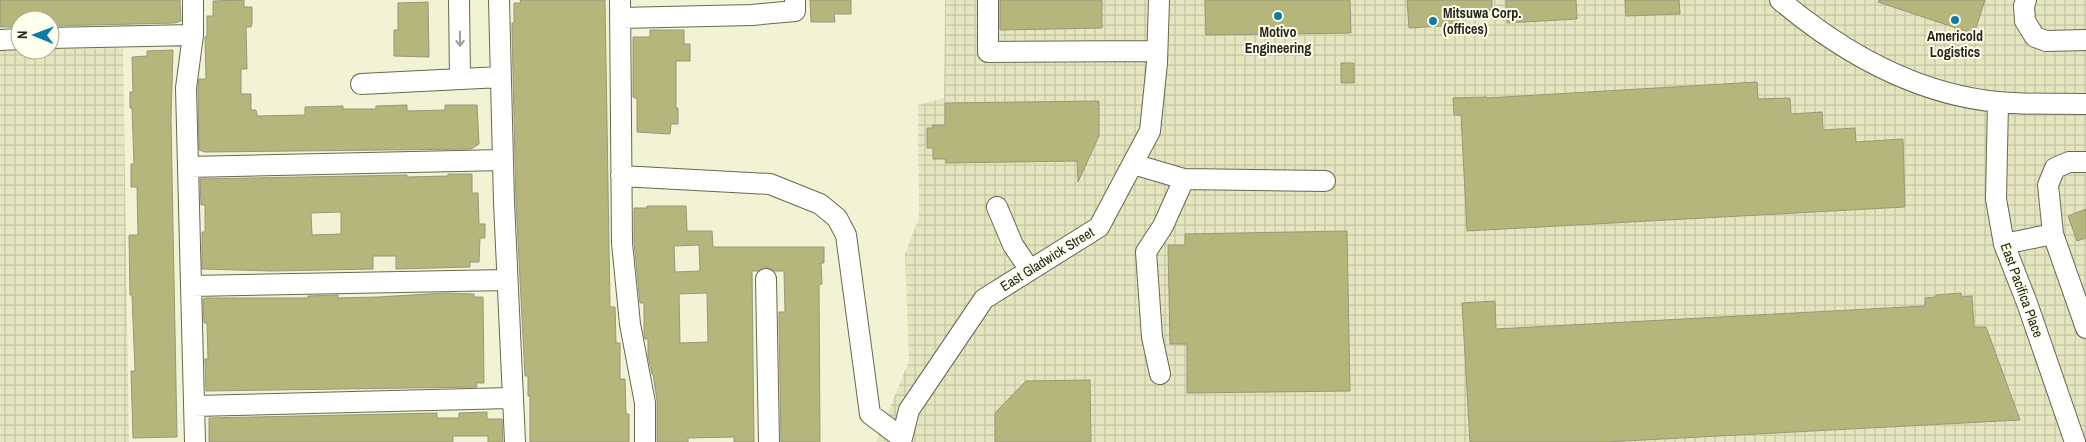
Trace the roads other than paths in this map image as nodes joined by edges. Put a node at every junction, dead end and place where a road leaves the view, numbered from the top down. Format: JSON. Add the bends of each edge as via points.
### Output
{"nodes":[{"id":1,"x":193,"y":0,"type":"edge"},
{"id":2,"x":459,"y":0,"type":"edge"},
{"id":3,"x":499,"y":0,"type":"edge"},
{"id":4,"x":795,"y":0,"type":"edge"},
{"id":5,"x":988,"y":0,"type":"edge"},
{"id":6,"x":1159,"y":0,"type":"edge"},
{"id":7,"x":1780,"y":0,"type":"edge"},
{"id":8,"x":2026,"y":0,"type":"edge"},
{"id":9,"x":620,"y":9,"type":"edge"},
{"id":10,"x":193,"y":35,"type":"junction"},
{"id":11,"x":60,"y":38,"type":"edge"},
{"id":12,"x":2086,"y":40,"type":"edge"},
{"id":13,"x":1157,"y":50,"type":"junction"},
{"id":14,"x":501,"y":77,"type":"junction"},
{"id":15,"x":460,"y":78,"type":"junction"},
{"id":16,"x":361,"y":84,"type":"dead end"},
{"id":17,"x":1998,"y":102,"type":"junction"},
{"id":18,"x":2086,"y":104,"type":"edge"},
{"id":19,"x":503,"y":160,"type":"junction"},
{"id":20,"x":2086,"y":162,"type":"edge"},
{"id":21,"x":1133,"y":164,"type":"junction"},
{"id":22,"x":188,"y":167,"type":"junction"},
{"id":23,"x":621,"y":176,"type":"junction"},
{"id":24,"x":1184,"y":179,"type":"junction"},
{"id":25,"x":1325,"y":181,"type":"dead end"},
{"id":26,"x":997,"y":207,"type":"dead end"},
{"id":27,"x":2053,"y":234,"type":"junction"},
{"id":28,"x":2004,"y":244,"type":"junction"},
{"id":29,"x":1030,"y":270,"type":"junction"},
{"id":30,"x":766,"y":279,"type":"dead end"},
{"id":31,"x":507,"y":280,"type":"junction"},
{"id":32,"x":191,"y":286,"type":"junction"},
{"id":33,"x":2086,"y":328,"type":"edge"},
{"id":34,"x":1160,"y":374,"type":"dead end"},
{"id":35,"x":513,"y":398,"type":"junction"},
{"id":36,"x":194,"y":406,"type":"junction"},
{"id":37,"x":902,"y":440,"type":"edge"},
{"id":38,"x":2079,"y":440,"type":"edge"},
{"id":39,"x":195,"y":442,"type":"edge"},
{"id":40,"x":515,"y":442,"type":"edge"},
{"id":41,"x":645,"y":442,"type":"edge"},
{"id":42,"x":769,"y":442,"type":"edge"}],
"edges":[{"from":1,"to":10,"type":"street"},
{"from":2,"to":15,"type":"street","one_way":true},
{"from":3,"to":14,"type":"street"},
{"from":4,"to":9,"type":"street","via":[[795,11],[752,16]]},
{"from":5,"to":13,"type":"street","via":[[988,52]]},
{"from":6,"to":13,"type":"street","name":"East Gladwick Street"},
{"from":7,"to":17,"type":"street","via":[[1813,26],[1878,67],[1914,84]]},
{"from":8,"to":12,"type":"street","via":[[2025,21],[2035,37],[2046,41]]},
{"from":9,"to":23,"type":"street"},
{"from":10,"to":11,"type":"street"},
{"from":10,"to":22,"type":"street","via":[[186,88]]},
{"from":13,"to":21,"type":"street","name":"East Gladwick Street","via":[[1150,131]]},
{"from":14,"to":15,"type":"street"},
{"from":14,"to":19,"type":"street"},
{"from":15,"to":16,"type":"street"},
{"from":17,"to":18,"type":"street"},
{"from":17,"to":28,"type":"street","name":"East Pacifica Place","via":[[1996,199]]},
{"from":19,"to":22,"type":"street"},
{"from":19,"to":31,"type":"street"},
{"from":20,"to":27,"type":"street","via":[[2069,162],[2055,168],[2048,184]]},
{"from":21,"to":24,"type":"street"},
{"from":21,"to":29,"type":"street","name":"East Gladwick Street","via":[[1099,227]]},
{"from":22,"to":32,"type":"street"},
{"from":23,"to":37,"type":"street","via":[[770,184],[820,204],[837,218],[846,235],[870,414]]},
{"from":23,"to":41,"type":"street","via":[[622,243],[630,324],[645,403]]},
{"from":24,"to":25,"type":"street"},
{"from":24,"to":34,"type":"street","via":[[1163,226],[1146,252],[1152,337]]},
{"from":26,"to":29,"type":"street","via":[[1013,245]]},
{"from":27,"to":28,"type":"street"},
{"from":27,"to":33,"type":"street"},
{"from":28,"to":38,"type":"street","name":"East Pacifica Place"},
{"from":29,"to":37,"type":"street","name":"East Gladwick Street","via":[[984,299],[909,410]]},
{"from":30,"to":42,"type":"street"},
{"from":31,"to":32,"type":"street"},
{"from":31,"to":35,"type":"street"},
{"from":32,"to":36,"type":"street"},
{"from":35,"to":36,"type":"street"},
{"from":35,"to":40,"type":"street"},
{"from":36,"to":39,"type":"street"}]}
